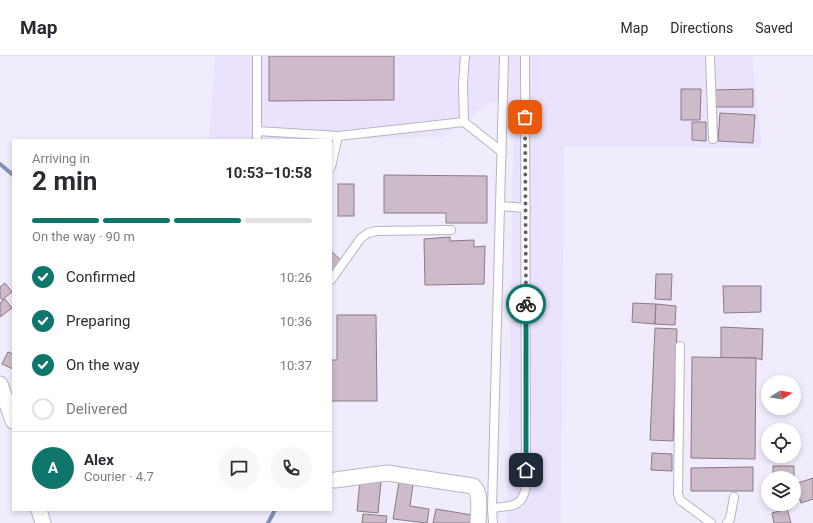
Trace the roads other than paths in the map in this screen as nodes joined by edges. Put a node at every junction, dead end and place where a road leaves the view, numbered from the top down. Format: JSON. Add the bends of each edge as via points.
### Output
{"nodes":[{"id":1,"x":257,"y":56,"type":"edge"},
{"id":2,"x":465,"y":56,"type":"edge"},
{"id":3,"x":504,"y":56,"type":"edge"},
{"id":4,"x":525,"y":56,"type":"edge"},
{"id":5,"x":710,"y":56,"type":"edge"},
{"id":6,"x":464,"y":122,"type":"junction"},
{"id":7,"x":257,"y":131,"type":"junction"},
{"id":8,"x":338,"y":136,"type":"junction"},
{"id":9,"x":257,"y":139,"type":"edge"},
{"id":10,"x":713,"y":139,"type":"dead end"},
{"id":11,"x":502,"y":152,"type":"junction"},
{"id":12,"x":332,"y":163,"type":"edge"},
{"id":13,"x":500,"y":206,"type":"junction"},
{"id":14,"x":526,"y":208,"type":"junction"},
{"id":15,"x":451,"y":230,"type":"dead end"},
{"id":16,"x":332,"y":279,"type":"edge"},
{"id":17,"x":680,"y":346,"type":"dead end"},
{"id":18,"x":0,"y":384,"type":"edge"},
{"id":19,"x":12,"y":418,"type":"edge"},
{"id":20,"x":335,"y":480,"type":"dead end"},
{"id":21,"x":734,"y":497,"type":"dead end"},
{"id":22,"x":492,"y":508,"type":"junction"},
{"id":23,"x":39,"y":511,"type":"edge"},
{"id":24,"x":43,"y":523,"type":"edge"},
{"id":25,"x":478,"y":523,"type":"edge"},
{"id":26,"x":493,"y":523,"type":"edge"},
{"id":27,"x":710,"y":523,"type":"edge"},
{"id":28,"x":727,"y":523,"type":"edge"}],
"edges":[{"from":1,"to":7,"type":"lane"},
{"from":2,"to":6,"type":"lane"},
{"from":3,"to":11,"type":"lane"},
{"from":4,"to":14,"type":"lane"},
{"from":5,"to":10,"type":"lane"},
{"from":6,"to":8,"type":"lane"},
{"from":6,"to":11,"type":"lane"},
{"from":7,"to":8,"type":"lane"},
{"from":7,"to":9,"type":"lane"},
{"from":8,"to":12,"type":"lane"},
{"from":11,"to":13,"type":"lane"},
{"from":13,"to":14,"type":"lane"},
{"from":13,"to":22,"type":"lane"},
{"from":14,"to":22,"type":"lane","via":[[526,486],[523,499],[518,504]]},
{"from":15,"to":16,"type":"lane","via":[[368,233],[361,238]]},
{"from":17,"to":27,"type":"lane","via":[[678,494],[680,500]]},
{"from":18,"to":19,"type":"street"},
{"from":20,"to":25,"type":"street","via":[[387,473],[473,486],[479,494]]},
{"from":21,"to":28,"type":"lane"},
{"from":22,"to":26,"type":"lane"},
{"from":23,"to":24,"type":"street"}]}
